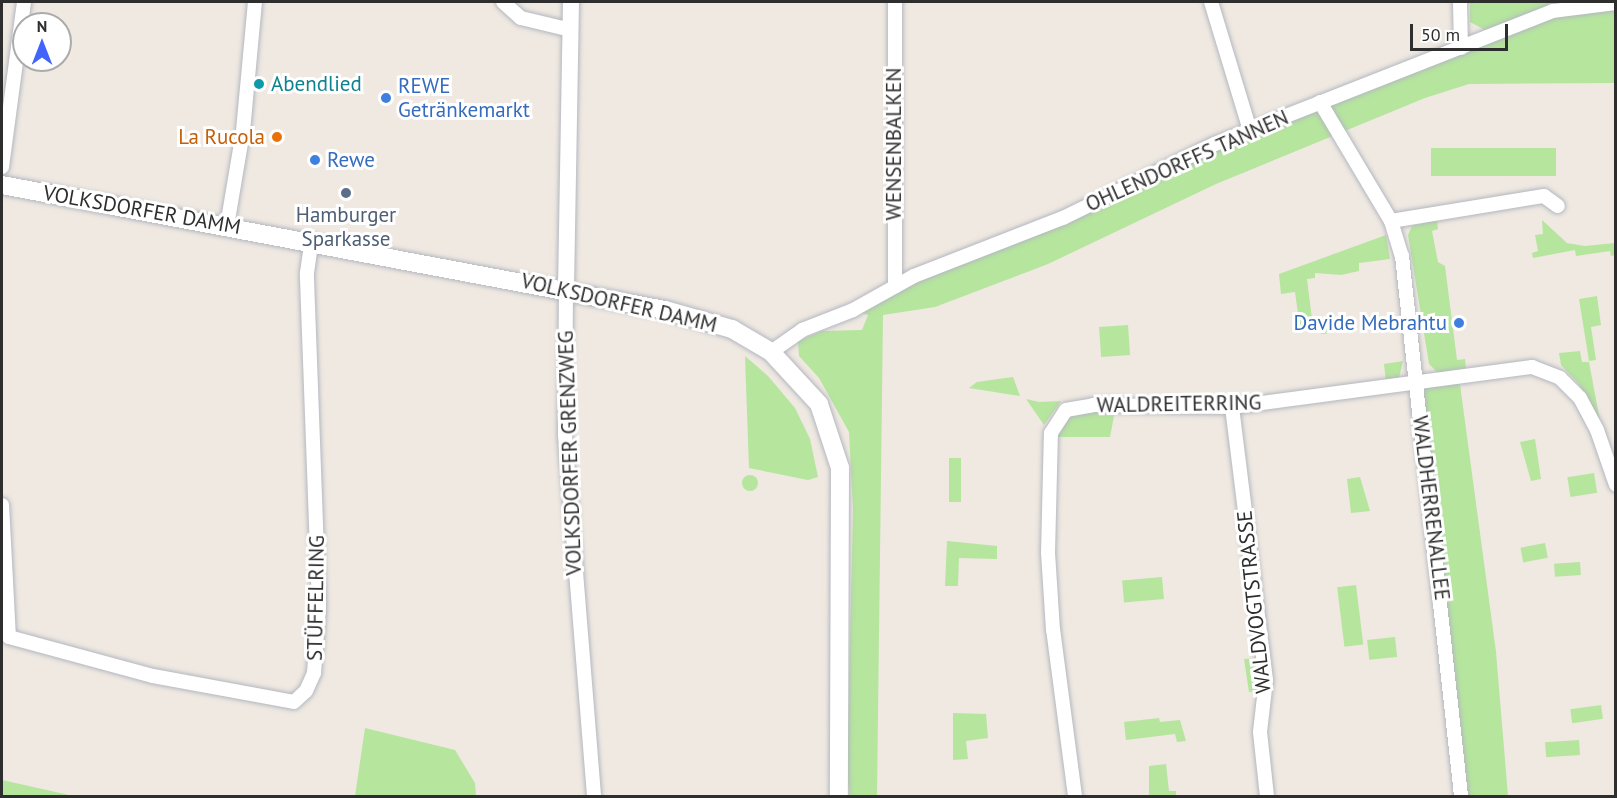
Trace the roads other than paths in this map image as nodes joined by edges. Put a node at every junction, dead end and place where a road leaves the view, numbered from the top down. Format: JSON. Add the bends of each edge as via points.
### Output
{"nodes":[{"id":1,"x":24,"y":2,"type":"edge"},
{"id":2,"x":255,"y":2,"type":"edge"},
{"id":3,"x":503,"y":2,"type":"edge"},
{"id":4,"x":571,"y":2,"type":"edge"},
{"id":5,"x":895,"y":2,"type":"edge"},
{"id":6,"x":1211,"y":2,"type":"edge"},
{"id":7,"x":1460,"y":2,"type":"edge"},
{"id":8,"x":1616,"y":3,"type":"edge"},
{"id":9,"x":571,"y":30,"type":"junction"},
{"id":10,"x":1461,"y":48,"type":"junction"},
{"id":11,"x":1320,"y":102,"type":"junction"},
{"id":12,"x":1250,"y":130,"type":"junction"},
{"id":13,"x":2,"y":167,"type":"edge"},
{"id":14,"x":2,"y":185,"type":"edge"},
{"id":15,"x":1558,"y":206,"type":"dead end"},
{"id":16,"x":1391,"y":220,"type":"junction"},
{"id":17,"x":227,"y":225,"type":"junction"},
{"id":18,"x":311,"y":243,"type":"junction"},
{"id":19,"x":895,"y":286,"type":"junction"},
{"id":20,"x":566,"y":288,"type":"junction"},
{"id":21,"x":771,"y":352,"type":"junction"},
{"id":22,"x":1416,"y":383,"type":"junction"},
{"id":23,"x":1232,"y":407,"type":"junction"},
{"id":24,"x":1616,"y":485,"type":"edge"},
{"id":25,"x":2,"y":506,"type":"edge"},
{"id":26,"x":594,"y":796,"type":"edge"},
{"id":27,"x":838,"y":796,"type":"edge"},
{"id":28,"x":1075,"y":796,"type":"edge"},
{"id":29,"x":1268,"y":796,"type":"edge"},
{"id":30,"x":1461,"y":796,"type":"edge"}],
"edges":[{"from":1,"to":13,"type":"street"},
{"from":2,"to":17,"type":"street","via":[[243,131]]},
{"from":3,"to":9,"type":"street","via":[[521,18]]},
{"from":4,"to":9,"type":"street","name":"VOLKSDORFER GRENZWEG"},
{"from":5,"to":19,"type":"street","name":"WENSENBALKEN"},
{"from":6,"to":12,"type":"street"},
{"from":7,"to":10,"type":"street"},
{"from":8,"to":10,"type":"street","name":"OHLENDORFFS TANNEN","via":[[1552,11]]},
{"from":9,"to":20,"type":"street","name":"VOLKSDORFER GRENZWEG"},
{"from":10,"to":11,"type":"street","name":"OHLENDORFFS TANNEN"},
{"from":11,"to":12,"type":"street","name":"OHLENDORFFS TANNEN"},
{"from":11,"to":16,"type":"street","name":"WALDHERRENALLEE"},
{"from":12,"to":19,"type":"street","name":"OHLENDORFFS TANNEN","via":[[1063,218]]},
{"from":14,"to":17,"type":"main road","name":"VOLKSDORFER DAMM"},
{"from":15,"to":16,"type":"street","via":[[1544,196]]},
{"from":16,"to":22,"type":"street","name":"WALDHERRENALLEE","via":[[1402,256]]},
{"from":17,"to":18,"type":"main road","name":"VOLKSDORFER DAMM"},
{"from":18,"to":20,"type":"main road","name":"VOLKSDORFER DAMM"},
{"from":18,"to":25,"type":"street","name":"STÜFFELRING","via":[[307,281],[319,606],[314,673],[306,691],[294,702],[153,676],[9,637]]},
{"from":19,"to":21,"type":"street","name":"OHLENDORFFS TANNEN","via":[[853,310],[802,330]]},
{"from":20,"to":21,"type":"main road","name":"VOLKSDORFER DAMM","via":[[716,323]]},
{"from":20,"to":26,"type":"street","name":"VOLKSDORFER GRENZWEG","via":[[566,461]]},
{"from":21,"to":27,"type":"main road","name":"VOLKSDORFER DAMM","via":[[819,404],[840,468]]},
{"from":22,"to":23,"type":"street","name":"WALDREITERRING"},
{"from":22,"to":24,"type":"street","name":"WALDREITERRING","via":[[1525,367],[1551,373],[1570,387],[1588,412]]},
{"from":22,"to":30,"type":"street","name":"WALDHERRENALLEE","via":[[1444,610]]},
{"from":23,"to":28,"type":"street","name":"WALDREITERRING","via":[[1082,405],[1060,414],[1053,426],[1047,536],[1050,597]]},
{"from":23,"to":29,"type":"street","name":"WALDVOGTSTRASSE","via":[[1266,680],[1260,732]]}]}
